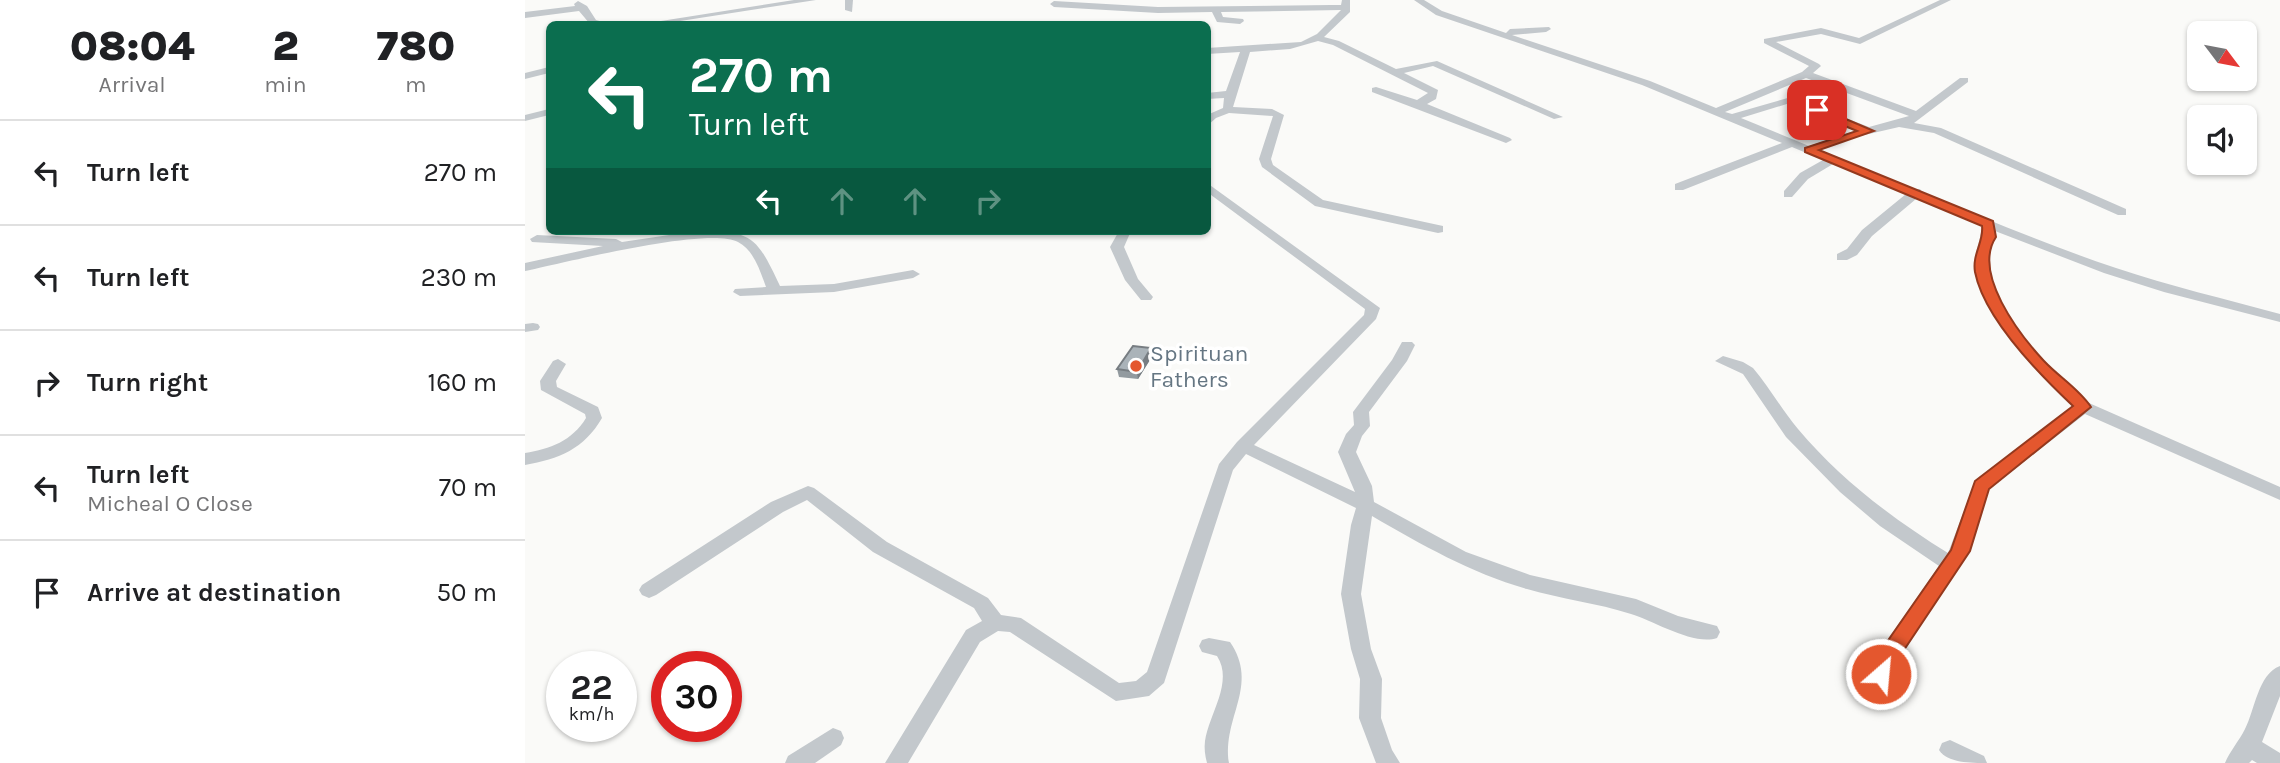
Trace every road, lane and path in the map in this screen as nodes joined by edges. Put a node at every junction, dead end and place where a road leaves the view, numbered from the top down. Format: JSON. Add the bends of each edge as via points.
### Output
{"nodes":[{"id":1,"x":573,"y":0,"type":"edge"},
{"id":2,"x":812,"y":0,"type":"edge"},
{"id":3,"x":1418,"y":0,"type":"edge"},
{"id":4,"x":1947,"y":0,"type":"edge"},
{"id":5,"x":777,"y":3,"type":"edge"},
{"id":6,"x":1054,"y":4,"type":"dead end"},
{"id":7,"x":1346,"y":4,"type":"edge"},
{"id":8,"x":584,"y":8,"type":"junction"},
{"id":9,"x":1215,"y":9,"type":"junction"},
{"id":10,"x":525,"y":15,"type":"edge"},
{"id":11,"x":592,"y":21,"type":"edge"},
{"id":12,"x":665,"y":21,"type":"edge"},
{"id":13,"x":1240,"y":21,"type":"dead end"},
{"id":14,"x":1546,"y":29,"type":"dead end"},
{"id":15,"x":1497,"y":33,"type":"junction"},
{"id":16,"x":1317,"y":38,"type":"junction"},
{"id":17,"x":1247,"y":47,"type":"junction"},
{"id":18,"x":1211,"y":51,"type":"edge"},
{"id":19,"x":546,"y":71,"type":"edge"},
{"id":20,"x":1398,"y":72,"type":"junction"},
{"id":21,"x":1806,"y":74,"type":"junction"},
{"id":22,"x":525,"y":76,"type":"edge"},
{"id":23,"x":1964,"y":80,"type":"dead end"},
{"id":24,"x":1376,"y":90,"type":"dead end"},
{"id":25,"x":1769,"y":90,"type":"junction"},
{"id":26,"x":1229,"y":94,"type":"junction"},
{"id":27,"x":1211,"y":96,"type":"edge"},
{"id":28,"x":1791,"y":100,"type":"junction"},
{"id":29,"x":1418,"y":104,"type":"junction"},
{"id":30,"x":1228,"y":110,"type":"junction"},
{"id":31,"x":1716,"y":112,"type":"junction"},
{"id":32,"x":546,"y":114,"type":"edge"},
{"id":33,"x":1917,"y":116,"type":"junction"},
{"id":34,"x":1558,"y":117,"type":"dead end"},
{"id":35,"x":525,"y":118,"type":"edge"},
{"id":36,"x":1211,"y":118,"type":"edge"},
{"id":37,"x":1731,"y":118,"type":"junction"},
{"id":38,"x":1902,"y":124,"type":"junction"},
{"id":39,"x":1868,"y":131,"type":"junction"},
{"id":40,"x":1506,"y":140,"type":"dead end"},
{"id":41,"x":1792,"y":143,"type":"junction"},
{"id":42,"x":1809,"y":150,"type":"junction"},
{"id":43,"x":1832,"y":160,"type":"junction"},
{"id":44,"x":1679,"y":187,"type":"dead end"},
{"id":45,"x":1211,"y":189,"type":"edge"},
{"id":46,"x":1916,"y":192,"type":"junction"},
{"id":47,"x":1788,"y":194,"type":"dead end"},
{"id":48,"x":2123,"y":212,"type":"dead end"},
{"id":49,"x":1438,"y":229,"type":"dead end"},
{"id":50,"x":1989,"y":230,"type":"junction"},
{"id":51,"x":693,"y":235,"type":"edge"},
{"id":52,"x":722,"y":235,"type":"edge"},
{"id":53,"x":1123,"y":235,"type":"edge"},
{"id":54,"x":537,"y":239,"type":"dead end"},
{"id":55,"x":640,"y":245,"type":"junction"},
{"id":56,"x":1842,"y":257,"type":"dead end"},
{"id":57,"x":525,"y":267,"type":"edge"},
{"id":58,"x":913,"y":274,"type":"dead end"},
{"id":59,"x":775,"y":290,"type":"junction"},
{"id":60,"x":740,"y":292,"type":"dead end"},
{"id":61,"x":1146,"y":297,"type":"dead end"},
{"id":62,"x":2280,"y":318,"type":"edge"},
{"id":63,"x":1407,"y":345,"type":"dead end"},
{"id":64,"x":1723,"y":361,"type":"dead end"},
{"id":65,"x":558,"y":364,"type":"dead end"},
{"id":66,"x":2083,"y":407,"type":"junction"},
{"id":67,"x":1243,"y":446,"type":"junction"},
{"id":68,"x":525,"y":459,"type":"edge"},
{"id":69,"x":2280,"y":494,"type":"edge"},
{"id":70,"x":1366,"y":505,"type":"junction"},
{"id":71,"x":1951,"y":564,"type":"junction"},
{"id":72,"x":649,"y":590,"type":"dead end"},
{"id":73,"x":995,"y":623,"type":"junction"},
{"id":74,"x":1710,"y":632,"type":"dead end"},
{"id":75,"x":1209,"y":646,"type":"dead end"},
{"id":76,"x":1881,"y":674,"type":"dead end"},
{"id":77,"x":2277,"y":687,"type":"edge"},
{"id":78,"x":833,"y":738,"type":"dead end"},
{"id":79,"x":1950,"y":750,"type":"dead end"},
{"id":80,"x":2243,"y":755,"type":"edge"},
{"id":81,"x":796,"y":763,"type":"edge"},
{"id":82,"x":896,"y":763,"type":"edge"},
{"id":83,"x":1218,"y":763,"type":"edge"},
{"id":84,"x":1389,"y":763,"type":"edge"},
{"id":85,"x":1976,"y":763,"type":"edge"},
{"id":86,"x":2277,"y":763,"type":"edge"}],
"edges":[{"from":1,"to":8,"type":"street"},
{"from":2,"to":5,"type":"street"},
{"from":3,"to":15,"type":"street","via":[[1439,13]]},
{"from":4,"to":21,"type":"street","via":[[1860,41],[1826,30],[1767,41],[1817,66]]},
{"from":5,"to":12,"type":"street"},
{"from":6,"to":9,"type":"street"},
{"from":7,"to":9,"type":"street"},
{"from":7,"to":16,"type":"street","via":[[1346,12]]},
{"from":8,"to":10,"type":"street"},
{"from":8,"to":11,"type":"street"},
{"from":9,"to":13,"type":"street","via":[[1220,20]]},
{"from":14,"to":15,"type":"street"},
{"from":15,"to":31,"type":"street"},
{"from":16,"to":17,"type":"street","via":[[1296,45]]},
{"from":16,"to":20,"type":"street"},
{"from":17,"to":18,"type":"street"},
{"from":17,"to":26,"type":"street","via":[[1245,64]]},
{"from":19,"to":22,"type":"street"},
{"from":20,"to":29,"type":"street","via":[[1434,92]]},
{"from":20,"to":34,"type":"street","via":[[1434,63]]},
{"from":21,"to":25,"type":"street"},
{"from":21,"to":33,"type":"street"},
{"from":23,"to":33,"type":"street"},
{"from":24,"to":29,"type":"street"},
{"from":25,"to":28,"type":"street"},
{"from":25,"to":31,"type":"street"},
{"from":26,"to":27,"type":"street"},
{"from":26,"to":30,"type":"street"},
{"from":28,"to":37,"type":"street"},
{"from":28,"to":39,"type":"street"},
{"from":29,"to":40,"type":"street"},
{"from":30,"to":36,"type":"street"},
{"from":30,"to":49,"type":"street","via":[[1279,115],[1265,163],[1319,203]]},
{"from":31,"to":37,"type":"street"},
{"from":32,"to":35,"type":"street"},
{"from":33,"to":38,"type":"street"},
{"from":37,"to":41,"type":"street"},
{"from":38,"to":39,"type":"street"},
{"from":38,"to":48,"type":"street","via":[[1937,130]]},
{"from":39,"to":42,"type":"street"},
{"from":41,"to":42,"type":"street"},
{"from":41,"to":44,"type":"street"},
{"from":42,"to":43,"type":"street"},
{"from":43,"to":46,"type":"street"},
{"from":43,"to":47,"type":"street","via":[[1804,176]]},
{"from":45,"to":67,"type":"street","via":[[1373,309]]},
{"from":46,"to":50,"type":"street"},
{"from":46,"to":56,"type":"street"},
{"from":50,"to":62,"type":"street","via":[[2020,236],[2149,284]]},
{"from":50,"to":66,"type":"street","via":[[1982,248],[1982,272],[1994,303],[2037,363]]},
{"from":51,"to":55,"type":"street"},
{"from":52,"to":59,"type":"street","via":[[739,237],[754,248]]},
{"from":53,"to":61,"type":"street","via":[[1117,247],[1132,280]]},
{"from":54,"to":55,"type":"street"},
{"from":55,"to":57,"type":"street"},
{"from":58,"to":59,"type":"street","via":[[834,288]]},
{"from":59,"to":60,"type":"street"},
{"from":63,"to":70,"type":"street","via":[[1361,412],[1362,425],[1347,452],[1363,486]]},
{"from":64,"to":71,"type":"street","via":[[1748,371],[1791,432],[1837,479],[1908,537]]},
{"from":65,"to":68,"type":"street","via":[[548,381],[549,390],[591,411],[594,418],[588,431],[558,453]]},
{"from":66,"to":69,"type":"street"},
{"from":66,"to":71,"type":"street","via":[[1981,486],[1968,534]]},
{"from":67,"to":70,"type":"street"},
{"from":67,"to":73,"type":"street","via":[[1225,468],[1157,677],[1141,690],[1116,692],[1014,624]]},
{"from":70,"to":74,"type":"street","via":[[1459,557],[1528,582],[1636,607]]},
{"from":70,"to":84,"type":"street","via":[[1351,594],[1371,680],[1370,718]]},
{"from":71,"to":76,"type":"street"},
{"from":72,"to":73,"type":"street","via":[[808,492],[880,547],[981,603]]},
{"from":73,"to":82,"type":"street","via":[[973,636]]},
{"from":75,"to":83,"type":"street","via":[[1223,648],[1235,670],[1215,744]]},
{"from":77,"to":80,"type":"street"},
{"from":78,"to":81,"type":"street"},
{"from":79,"to":85,"type":"street"},
{"from":80,"to":86,"type":"street"}]}
